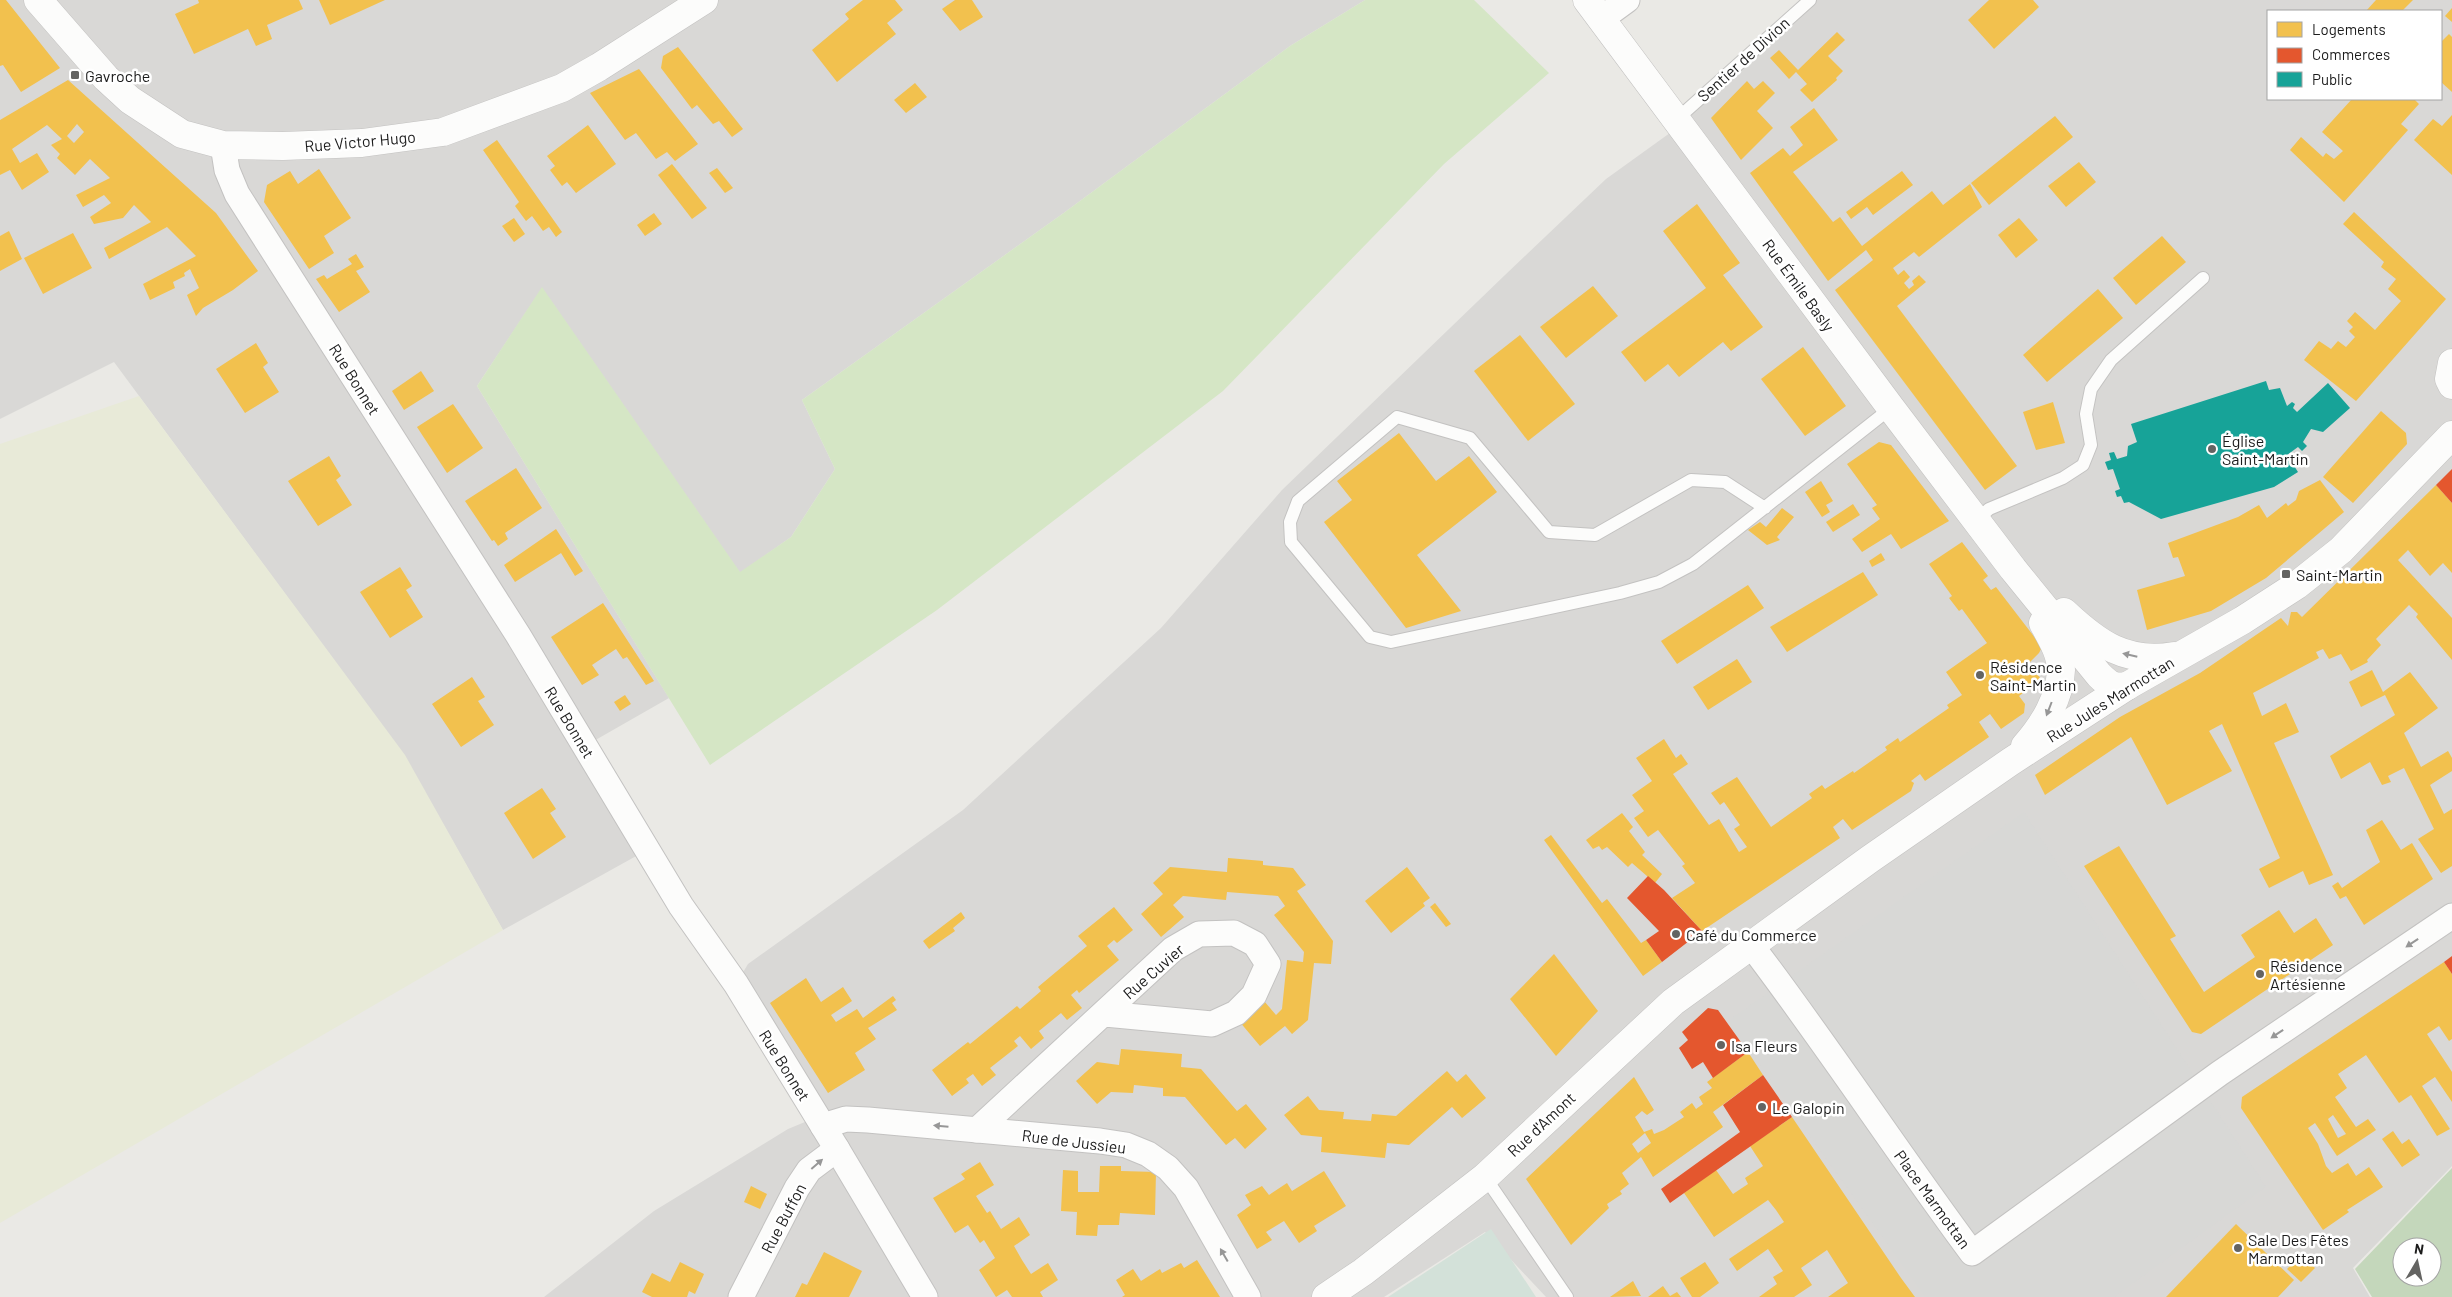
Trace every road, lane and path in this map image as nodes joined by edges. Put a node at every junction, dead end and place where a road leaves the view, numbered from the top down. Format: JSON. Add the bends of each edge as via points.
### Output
{"nodes":[{"id":1,"x":704,"y":0,"type":"edge"},
{"id":2,"x":1627,"y":0,"type":"edge"},
{"id":3,"x":1810,"y":0,"type":"edge"},
{"id":4,"x":45,"y":2,"type":"edge"},
{"id":5,"x":1594,"y":9,"type":"edge"},
{"id":6,"x":1677,"y":119,"type":"junction"},
{"id":7,"x":224,"y":146,"type":"junction"},
{"id":8,"x":2203,"y":278,"type":"dead end"},
{"id":9,"x":2452,"y":363,"type":"edge"},
{"id":10,"x":2452,"y":385,"type":"edge"},
{"id":11,"x":1891,"y":408,"type":"junction"},
{"id":12,"x":2452,"y":435,"type":"edge"},
{"id":13,"x":1765,"y":508,"type":"junction"},
{"id":14,"x":1976,"y":520,"type":"junction"},
{"id":15,"x":2013,"y":569,"type":"junction"},
{"id":16,"x":2178,"y":655,"type":"junction"},
{"id":17,"x":2127,"y":686,"type":"junction"},
{"id":18,"x":2010,"y":762,"type":"junction"},
{"id":19,"x":2452,"y":916,"type":"edge"},
{"id":20,"x":1751,"y":945,"type":"junction"},
{"id":21,"x":1105,"y":1014,"type":"junction"},
{"id":22,"x":823,"y":1126,"type":"junction"},
{"id":23,"x":977,"y":1130,"type":"junction"},
{"id":24,"x":837,"y":1149,"type":"junction"},
{"id":25,"x":1485,"y":1176,"type":"junction"},
{"id":26,"x":741,"y":1297,"type":"edge"},
{"id":27,"x":925,"y":1297,"type":"edge"},
{"id":28,"x":1248,"y":1297,"type":"edge"},
{"id":29,"x":1326,"y":1297,"type":"edge"},
{"id":30,"x":1567,"y":1297,"type":"edge"}],
"edges":[{"from":1,"to":7,"type":"street","name":"Rue Victor Hugo","via":[[562,88],[443,132],[362,144]]},
{"from":2,"to":5,"type":"street"},
{"from":3,"to":6,"type":"lane","name":"Sentier de Divion"},
{"from":4,"to":7,"type":"street","name":"Rue Victor Hugo","via":[[106,78],[130,100],[182,134]]},
{"from":5,"to":6,"type":"street","name":"Rue Émile Basly"},
{"from":6,"to":11,"type":"street","name":"Rue Émile Basly"},
{"from":7,"to":22,"type":"street","name":"Rue Bonnet","via":[[227,170],[237,194],[518,635],[681,906],[736,984]]},
{"from":8,"to":14,"type":"lane","via":[[2111,360],[2092,389],[2086,414],[2091,445],[2083,464],[2063,478],[1989,509]]},
{"from":9,"to":10,"type":"street","via":[[2448,379]]},
{"from":11,"to":13,"type":"lane"},
{"from":11,"to":14,"type":"street","name":"Rue Émile Basly"},
{"from":12,"to":16,"type":"street","name":"Rue Jules Marmottan","via":[[2328,561],[2243,620]]},
{"from":13,"to":13,"type":"lane","via":[[1725,482],[1691,480],[1595,536],[1549,532],[1470,438],[1397,416],[1298,501],[1290,522],[1291,542],[1370,637],[1390,642],[1620,594],[1658,582],[1693,564]]},
{"from":14,"to":15,"type":"street","name":"Rue Émile Basly"},
{"from":16,"to":15,"type":"street","name":"Rue Émile Basly","one_way":true,"via":[[2157,658],[2121,653],[2081,628]]},
{"from":15,"to":17,"type":"street","name":"Rue Émile Basly","via":[[2099,675],[2109,685]]},
{"from":15,"to":18,"type":"street","name":"Rue Émile Basly","one_way":true,"via":[[2057,652],[2061,669],[2044,724]]},
{"from":16,"to":17,"type":"street","name":"Rue Jules Marmottan"},
{"from":17,"to":18,"type":"street","name":"Rue Jules Marmottan"},
{"from":18,"to":20,"type":"street","name":"Rue Jules Marmottan"},
{"from":19,"to":20,"type":"street","name":"Place Marmottan","one_way":true,"via":[[2220,1073],[1972,1253]]},
{"from":20,"to":25,"type":"street","name":"Rue d'Amont","via":[[1673,1002]]},
{"from":21,"to":21,"type":"street","name":"Rue Cuvier","via":[[1212,1024],[1236,1013],[1254,995],[1268,964],[1255,944],[1234,933],[1198,934],[1173,949]]},
{"from":21,"to":23,"type":"street","name":"Rue Cuvier"},
{"from":23,"to":22,"type":"street","name":"Rue de Jussieu","one_way":true,"via":[[854,1120]]},
{"from":22,"to":24,"type":"street","name":"Rue Bonnet"},
{"from":28,"to":23,"type":"street","name":"Rue de Jussieu","one_way":true,"via":[[1186,1188],[1168,1168],[1148,1154],[1126,1145],[1100,1141]]},
{"from":26,"to":24,"type":"street","name":"Rue Buffon","one_way":true,"via":[[797,1188],[810,1170]]},
{"from":24,"to":27,"type":"street","name":"Rue Bonnet"},
{"from":25,"to":29,"type":"street","name":"Rue d'Amont","via":[[1363,1272]]},
{"from":25,"to":30,"type":"lane"}]}
